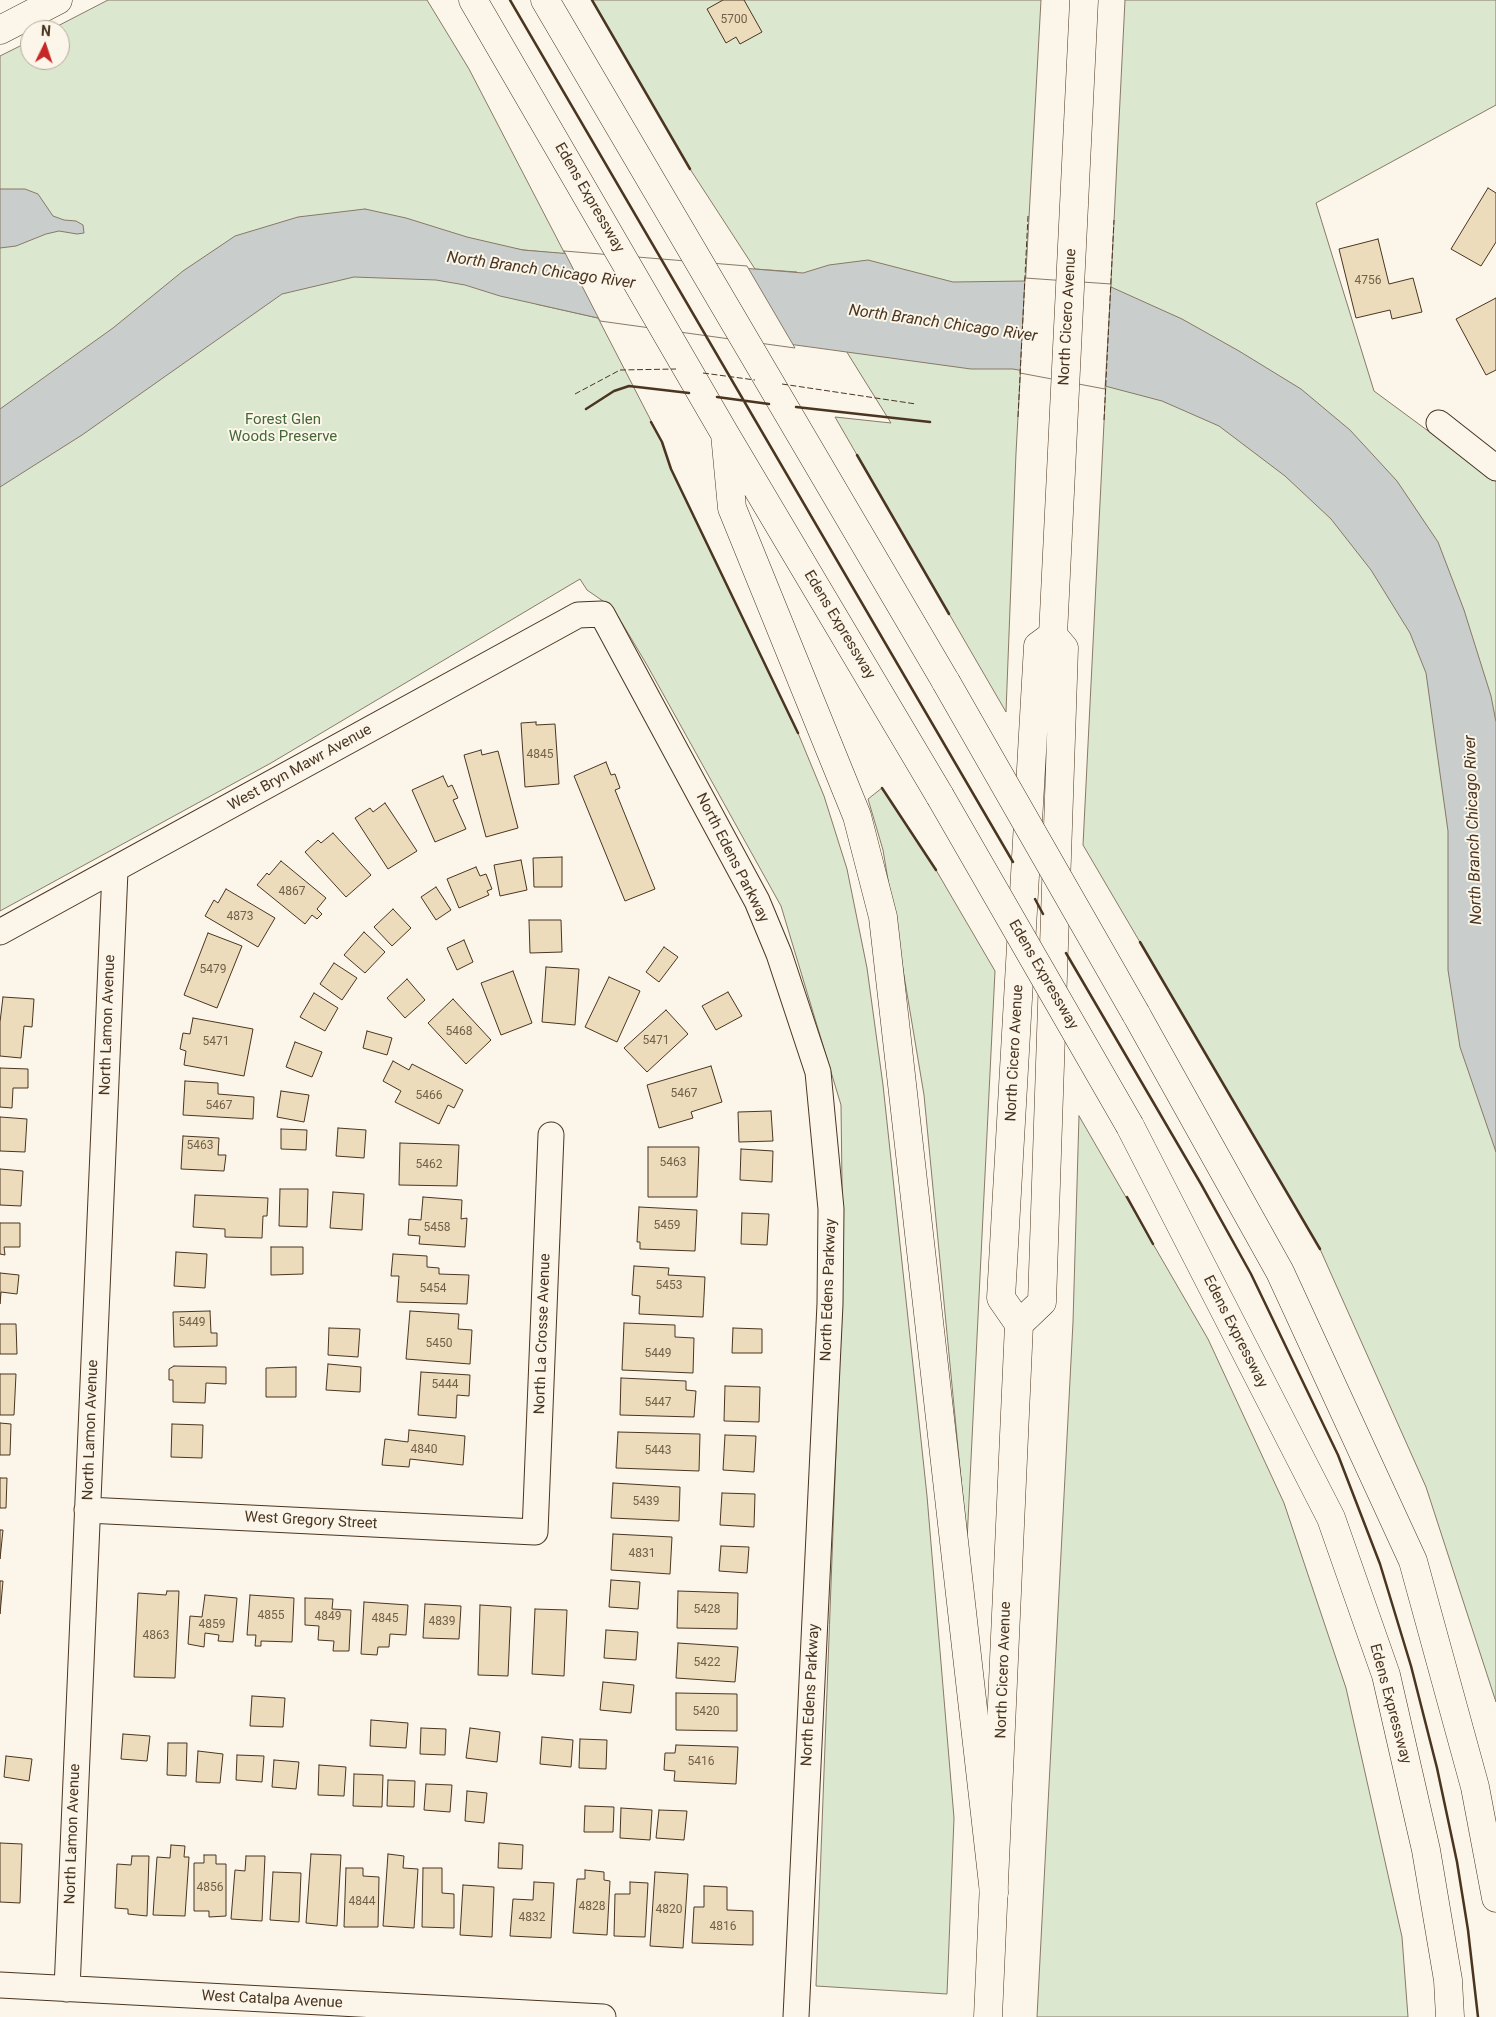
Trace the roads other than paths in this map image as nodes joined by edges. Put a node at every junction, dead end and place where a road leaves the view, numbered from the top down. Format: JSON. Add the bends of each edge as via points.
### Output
{"nodes":[{"id":1,"x":58,"y":0,"type":"edge"},
{"id":2,"x":473,"y":0,"type":"edge"},
{"id":3,"x":545,"y":0,"type":"edge"},
{"id":4,"x":1084,"y":0,"type":"edge"},
{"id":5,"x":0,"y":30,"type":"edge"},
{"id":6,"x":1439,"y":423,"type":"dead end"},
{"id":7,"x":726,"y":434,"type":"junction"},
{"id":8,"x":1496,"y":468,"type":"edge"},
{"id":9,"x":602,"y":614,"type":"joint"},
{"id":10,"x":1052,"y":635,"type":"junction"},
{"id":11,"x":115,"y":871,"type":"junction"},
{"id":12,"x":0,"y":932,"type":"edge"},
{"id":13,"x":551,"y":1135,"type":"dead end"},
{"id":14,"x":1019,"y":1324,"type":"junction"},
{"id":15,"x":87,"y":1510,"type":"junction"},
{"id":16,"x":535,"y":1532,"type":"joint"},
{"id":17,"x":994,"y":1894,"type":"junction"},
{"id":18,"x":1496,"y":1898,"type":"edge"},
{"id":19,"x":0,"y":1985,"type":"edge"},
{"id":20,"x":67,"y":1989,"type":"junction"},
{"id":21,"x":603,"y":2017,"type":"edge"},
{"id":22,"x":796,"y":2017,"type":"edge"},
{"id":23,"x":988,"y":2017,"type":"edge"},
{"id":24,"x":1450,"y":2017,"type":"edge"}],
"edges":[{"from":1,"to":5,"type":"main road"},
{"from":2,"to":7,"type":"main road","name":"Edens Expressway"},
{"from":3,"to":18,"type":"main road","bridge":true,"via":[[946,682],[1280,1272],[1413,1561],[1476,1787]]},
{"from":4,"to":10,"type":"main road","name":"North Cicero Avenue"},
{"from":6,"to":8,"type":"street"},
{"from":7,"to":17,"type":"main road","via":[[732,508],[857,816],[883,917]]},
{"from":7,"to":24,"type":"main road","name":"Edens Expressway","bridge":true,"via":[[1130,1126],[1332,1518],[1386,1675],[1426,1850],[1448,1980]]},
{"from":9,"to":11,"type":"street","name":"West Bryn Mawr Avenue","via":[[578,614]]},
{"from":9,"to":22,"type":"street","name":"North Edens Parkway","via":[[757,900],[779,954],[818,1072],[831,1209],[830,1304]]},
{"from":10,"to":14,"type":"main road","name":"North Cicero Avenue","via":[[1038,646],[1001,1298]]},
{"from":10,"to":14,"type":"main road","via":[[1064,648],[1042,1302]]},
{"from":11,"to":12,"type":"street","name":"West Bryn Mawr Avenue"},
{"from":11,"to":15,"type":"street","name":"North Lamon Avenue"},
{"from":13,"to":16,"type":"street","name":"North La Crosse Avenue"},
{"from":14,"to":17,"type":"main road","name":"North Cicero Avenue"},
{"from":15,"to":16,"type":"street","name":"West Gregory Street"},
{"from":15,"to":20,"type":"street","name":"North Lamon Avenue"},
{"from":17,"to":23,"type":"main road","name":"North Cicero Avenue"},
{"from":19,"to":20,"type":"street","name":"West Catalpa Avenue"},
{"from":20,"to":21,"type":"street","name":"West Catalpa Avenue"}]}
